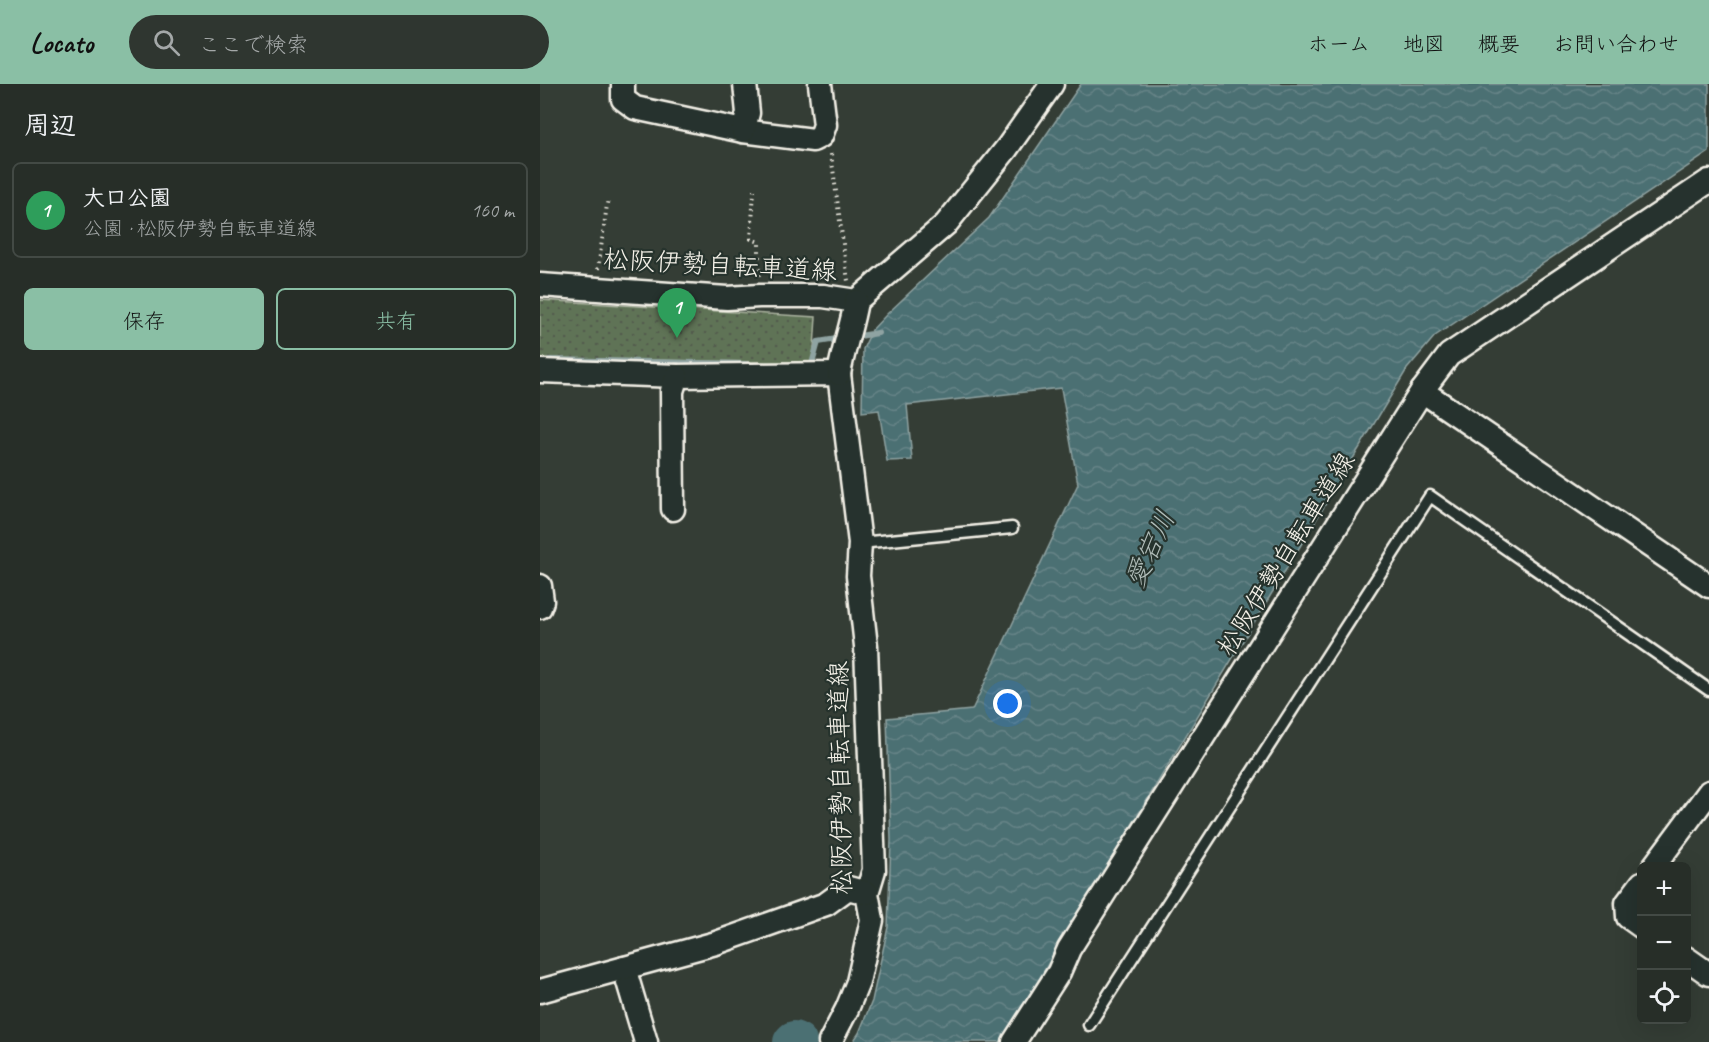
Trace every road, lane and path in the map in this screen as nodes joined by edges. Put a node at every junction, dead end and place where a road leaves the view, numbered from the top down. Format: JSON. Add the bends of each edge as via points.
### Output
{"nodes":[{"id":1,"x":623,"y":84,"type":"edge"},
{"id":2,"x":745,"y":84,"type":"edge"},
{"id":3,"x":820,"y":84,"type":"edge"},
{"id":4,"x":1052,"y":84,"type":"edge"},
{"id":5,"x":743,"y":130,"type":"junction"},
{"id":6,"x":821,"y":136,"type":"junction"},
{"id":7,"x":1709,"y":181,"type":"edge"},
{"id":8,"x":754,"y":190,"type":"dead end"},
{"id":9,"x":608,"y":198,"type":"dead end"},
{"id":10,"x":540,"y":285,"type":"edge"},
{"id":11,"x":596,"y":287,"type":"junction"},
{"id":12,"x":759,"y":296,"type":"junction"},
{"id":13,"x":856,"y":301,"type":"junction"},
{"id":14,"x":540,"y":371,"type":"edge"},
{"id":15,"x":839,"y":374,"type":"junction"},
{"id":16,"x":677,"y":376,"type":"junction"},
{"id":17,"x":1422,"y":391,"type":"junction"},
{"id":18,"x":673,"y":509,"type":"dead end"},
{"id":19,"x":1012,"y":528,"type":"dead end"},
{"id":20,"x":860,"y":543,"type":"junction"},
{"id":21,"x":540,"y":586,"type":"edge"},
{"id":22,"x":1709,"y":586,"type":"edge"},
{"id":23,"x":540,"y":607,"type":"edge"},
{"id":24,"x":1709,"y":690,"type":"edge"},
{"id":25,"x":1709,"y":792,"type":"edge"},
{"id":26,"x":1658,"y":862,"type":"edge"},
{"id":27,"x":1637,"y":889,"type":"edge"},
{"id":28,"x":867,"y":893,"type":"junction"},
{"id":29,"x":1637,"y":924,"type":"edge"},
{"id":30,"x":1691,"y":961,"type":"edge"},
{"id":31,"x":624,"y":968,"type":"junction"},
{"id":32,"x":1709,"y":974,"type":"edge"},
{"id":33,"x":540,"y":991,"type":"edge"},
{"id":34,"x":1089,"y":1025,"type":"dead end"},
{"id":35,"x":646,"y":1042,"type":"edge"},
{"id":36,"x":830,"y":1042,"type":"edge"},
{"id":37,"x":1014,"y":1042,"type":"edge"}],
"edges":[{"from":1,"to":5,"type":"street","via":[[623,99],[635,108]]},
{"from":2,"to":5,"type":"street","via":[[748,113]]},
{"from":3,"to":6,"type":"street","via":[[825,125]]},
{"from":4,"to":13,"type":"street","name":"松阪伊勢自転車道線","via":[[946,224]]},
{"from":5,"to":6,"type":"street","via":[[813,140]]},
{"from":6,"to":13,"type":"path","via":[[830,147],[847,279]]},
{"from":7,"to":17,"type":"street","name":"松阪伊勢自転車道線","via":[[1449,355]]},
{"from":8,"to":12,"type":"path","via":[[751,239],[759,242]]},
{"from":9,"to":11,"type":"path"},
{"from":10,"to":11,"type":"street","name":"松阪伊勢自転車道線"},
{"from":11,"to":12,"type":"street","name":"松阪伊勢自転車道線","via":[[727,298]]},
{"from":12,"to":13,"type":"street","name":"松阪伊勢自転車道線","via":[[823,296]]},
{"from":13,"to":15,"type":"street","name":"松阪伊勢自転車道線"},
{"from":14,"to":16,"type":"street"},
{"from":15,"to":16,"type":"street"},
{"from":15,"to":20,"type":"street","name":"松阪伊勢自転車道線"},
{"from":16,"to":18,"type":"street","via":[[672,391]]},
{"from":17,"to":22,"type":"street"},
{"from":17,"to":37,"type":"street","name":"松阪伊勢自転車道線"},
{"from":19,"to":20,"type":"lane"},
{"from":20,"to":28,"type":"street","name":"松阪伊勢自転車道線","via":[[858,576],[866,646],[874,870]]},
{"from":21,"to":23,"type":"street"},
{"from":24,"to":34,"type":"lane","via":[[1430,496]]},
{"from":25,"to":26,"type":"street"},
{"from":27,"to":29,"type":"street","via":[[1627,903],[1628,917]]},
{"from":28,"to":31,"type":"street","via":[[848,888],[826,904],[716,943]]},
{"from":28,"to":36,"type":"street","name":"松阪伊勢自転車道線","via":[[872,920],[858,982]]},
{"from":30,"to":32,"type":"street"},
{"from":31,"to":33,"type":"street"},
{"from":31,"to":35,"type":"street"}]}
